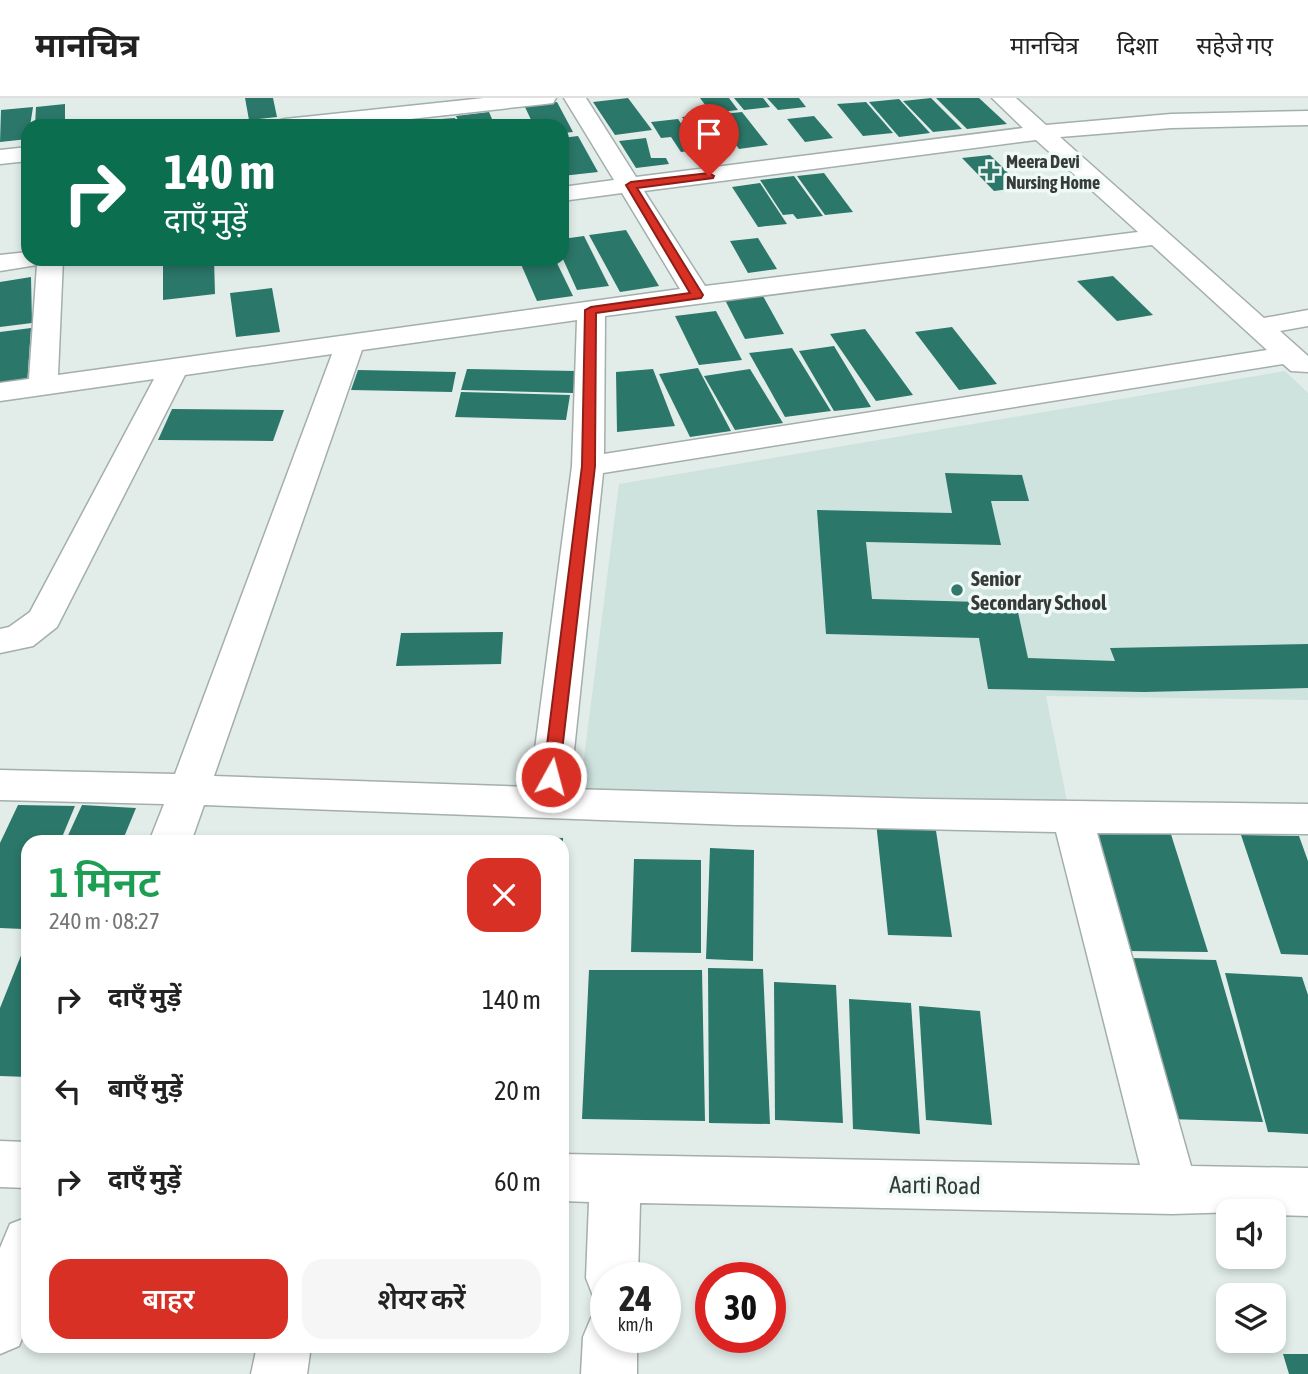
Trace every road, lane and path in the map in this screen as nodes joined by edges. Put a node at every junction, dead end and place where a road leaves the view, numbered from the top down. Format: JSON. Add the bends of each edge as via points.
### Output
{"nodes":[{"id":1,"x":545,"y":98,"type":"edge"},
{"id":2,"x":575,"y":98,"type":"edge"},
{"id":3,"x":1003,"y":98,"type":"edge"},
{"id":4,"x":1149,"y":98,"type":"edge"},
{"id":5,"x":379,"y":107,"type":"edge"},
{"id":6,"x":1308,"y":118,"type":"edge"},
{"id":7,"x":320,"y":119,"type":"edge"},
{"id":8,"x":1171,"y":121,"type":"junction"},
{"id":9,"x":1043,"y":134,"type":"junction"},
{"id":10,"x":21,"y":155,"type":"edge"},
{"id":11,"x":0,"y":157,"type":"edge"},
{"id":12,"x":631,"y":185,"type":"junction"},
{"id":13,"x":569,"y":193,"type":"edge"},
{"id":14,"x":1157,"y":237,"type":"junction"},
{"id":15,"x":21,"y":260,"type":"edge"},
{"id":16,"x":0,"y":263,"type":"edge"},
{"id":17,"x":50,"y":266,"type":"edge"},
{"id":18,"x":697,"y":295,"type":"junction"},
{"id":19,"x":591,"y":310,"type":"junction"},
{"id":20,"x":1308,"y":318,"type":"edge"},
{"id":21,"x":1258,"y":327,"type":"junction"},
{"id":22,"x":350,"y":344,"type":"junction"},
{"id":23,"x":1299,"y":363,"type":"edge"},
{"id":24,"x":174,"y":368,"type":"junction"},
{"id":25,"x":43,"y":387,"type":"junction"},
{"id":26,"x":0,"y":392,"type":"edge"},
{"id":27,"x":588,"y":466,"type":"junction"},
{"id":28,"x":0,"y":641,"type":"edge"},
{"id":29,"x":0,"y":785,"type":"edge"},
{"id":30,"x":190,"y":788,"type":"junction"},
{"id":31,"x":548,"y":803,"type":"junction"},
{"id":32,"x":1073,"y":819,"type":"junction"},
{"id":33,"x":1308,"y":820,"type":"edge"},
{"id":34,"x":173,"y":835,"type":"edge"},
{"id":35,"x":0,"y":1164,"type":"edge"},
{"id":36,"x":21,"y":1165,"type":"edge"},
{"id":37,"x":569,"y":1178,"type":"edge"},
{"id":38,"x":615,"y":1179,"type":"junction"},
{"id":39,"x":1172,"y":1190,"type":"junction"},
{"id":40,"x":1308,"y":1192,"type":"edge"},
{"id":41,"x":612,"y":1262,"type":"edge"},
{"id":42,"x":21,"y":1263,"type":"edge"},
{"id":43,"x":0,"y":1326,"type":"edge"},
{"id":44,"x":283,"y":1353,"type":"edge"},
{"id":45,"x":609,"y":1353,"type":"edge"},
{"id":46,"x":279,"y":1374,"type":"edge"},
{"id":47,"x":608,"y":1374,"type":"edge"}],
"edges":[{"from":1,"to":5,"type":"street"},
{"from":2,"to":12,"type":"street"},
{"from":3,"to":9,"type":"street"},
{"from":4,"to":8,"type":"street"},
{"from":5,"to":7,"type":"street"},
{"from":6,"to":8,"type":"street"},
{"from":8,"to":9,"type":"street"},
{"from":9,"to":12,"type":"street"},
{"from":9,"to":14,"type":"street"},
{"from":10,"to":11,"type":"street"},
{"from":12,"to":13,"type":"street"},
{"from":12,"to":18,"type":"street"},
{"from":14,"to":18,"type":"street"},
{"from":14,"to":21,"type":"street"},
{"from":15,"to":16,"type":"street"},
{"from":17,"to":25,"type":"street"},
{"from":18,"to":19,"type":"street"},
{"from":19,"to":22,"type":"street"},
{"from":19,"to":27,"type":"street"},
{"from":20,"to":21,"type":"street"},
{"from":21,"to":23,"type":"street"},
{"from":22,"to":24,"type":"street"},
{"from":22,"to":30,"type":"street"},
{"from":23,"to":27,"type":"street"},
{"from":24,"to":25,"type":"street"},
{"from":24,"to":28,"type":"street","via":[[44,619],[20,637]]},
{"from":25,"to":26,"type":"street"},
{"from":27,"to":31,"type":"street"},
{"from":29,"to":30,"type":"street"},
{"from":30,"to":31,"type":"street"},
{"from":30,"to":34,"type":"street"},
{"from":31,"to":32,"type":"street"},
{"from":32,"to":33,"type":"street"},
{"from":32,"to":39,"type":"street"},
{"from":35,"to":36,"type":"street"},
{"from":37,"to":38,"type":"street","name":"Aarti Road"},
{"from":38,"to":39,"type":"street","name":"Aarti Road"},
{"from":38,"to":41,"type":"street"},
{"from":39,"to":40,"type":"street","name":"Aarti Road"},
{"from":42,"to":43,"type":"street"},
{"from":44,"to":46,"type":"street"},
{"from":45,"to":47,"type":"street"}]}
